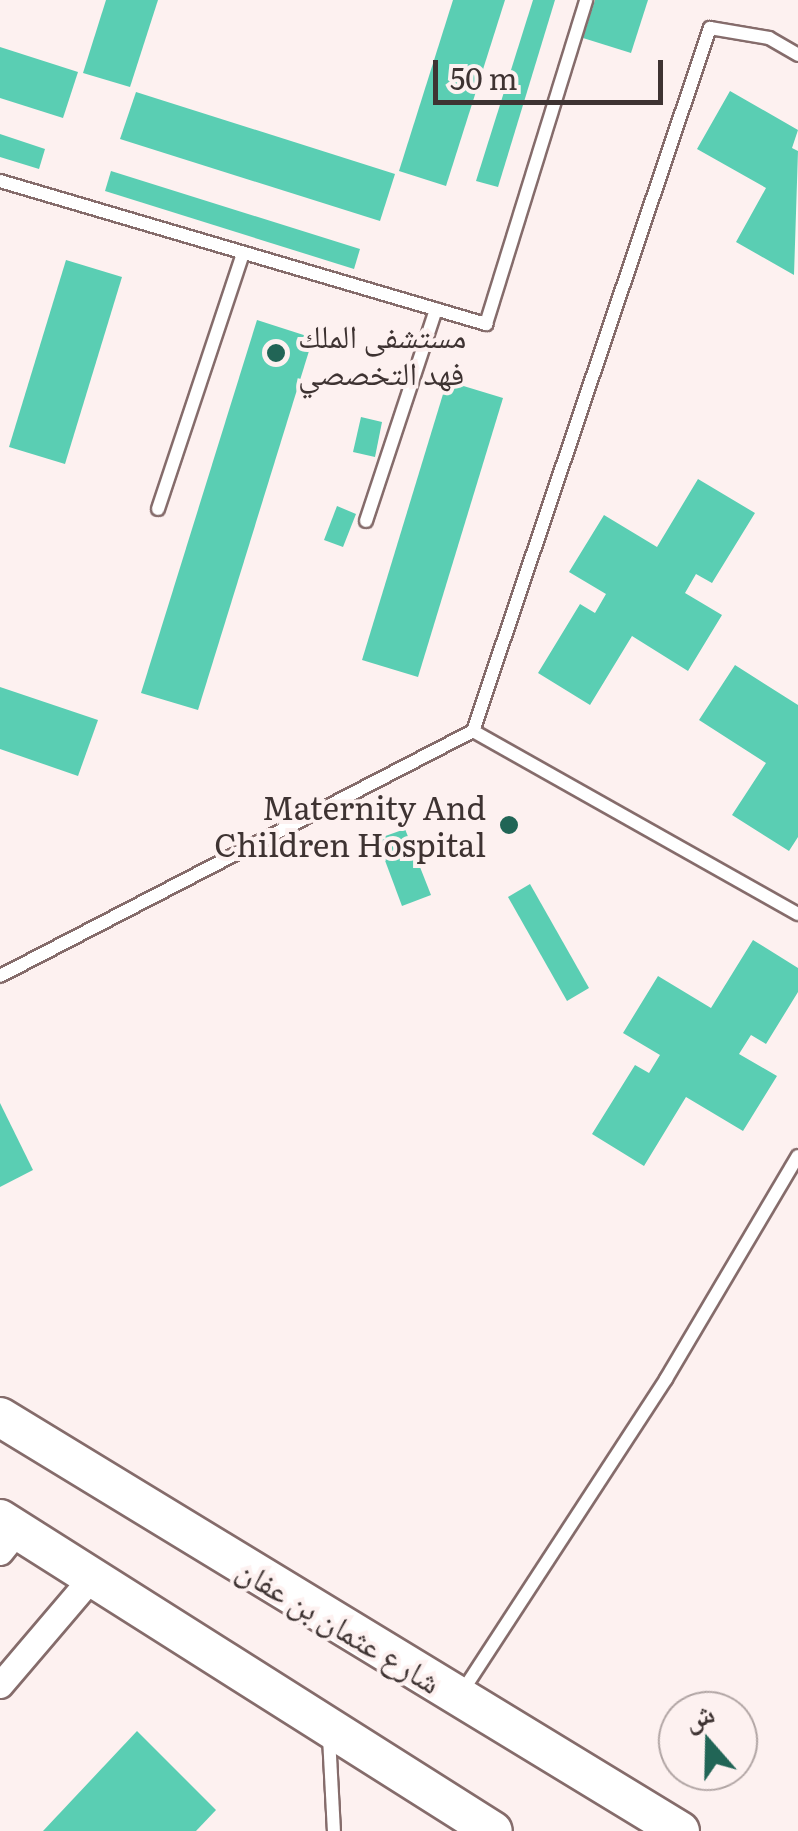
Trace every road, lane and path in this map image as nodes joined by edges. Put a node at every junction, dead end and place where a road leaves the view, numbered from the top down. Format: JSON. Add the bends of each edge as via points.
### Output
{"nodes":[{"id":1,"x":586,"y":0,"type":"edge"},
{"id":2,"x":798,"y":56,"type":"edge"},
{"id":3,"x":0,"y":182,"type":"edge"},
{"id":4,"x":243,"y":253,"type":"junction"},
{"id":5,"x":436,"y":310,"type":"junction"},
{"id":6,"x":158,"y":509,"type":"dead end"},
{"id":7,"x":366,"y":521,"type":"dead end"},
{"id":8,"x":472,"y":731,"type":"junction"},
{"id":9,"x":798,"y":914,"type":"edge"},
{"id":10,"x":0,"y":976,"type":"edge"},
{"id":11,"x":798,"y":1156,"type":"edge"},
{"id":12,"x":0,"y":1417,"type":"edge"},
{"id":13,"x":6,"y":1534,"type":"edge"},
{"id":14,"x":92,"y":1577,"type":"junction"},
{"id":15,"x":0,"y":1684,"type":"edge"},
{"id":16,"x":459,"y":1697,"type":"junction"},
{"id":17,"x":329,"y":1729,"type":"junction"},
{"id":18,"x":334,"y":1831,"type":"edge"},
{"id":19,"x":492,"y":1831,"type":"edge"},
{"id":20,"x":680,"y":1831,"type":"edge"}],
"edges":[{"from":1,"to":5,"type":"lane","via":[[486,324]]},
{"from":2,"to":8,"type":"lane","via":[[769,38],[710,28]]},
{"from":3,"to":4,"type":"lane"},
{"from":4,"to":5,"type":"lane"},
{"from":4,"to":6,"type":"lane"},
{"from":5,"to":7,"type":"lane"},
{"from":8,"to":9,"type":"lane"},
{"from":8,"to":10,"type":"lane"},
{"from":11,"to":16,"type":"lane","via":[[666,1379]]},
{"from":12,"to":16,"type":"main road","name":"شارع عثمان بن عفان"},
{"from":13,"to":14,"type":"main road"},
{"from":14,"to":15,"type":"street"},
{"from":14,"to":17,"type":"main road"},
{"from":16,"to":20,"type":"main road","name":"شارع عثمان بن عفان"},
{"from":17,"to":18,"type":"lane"},
{"from":17,"to":19,"type":"main road"}]}
